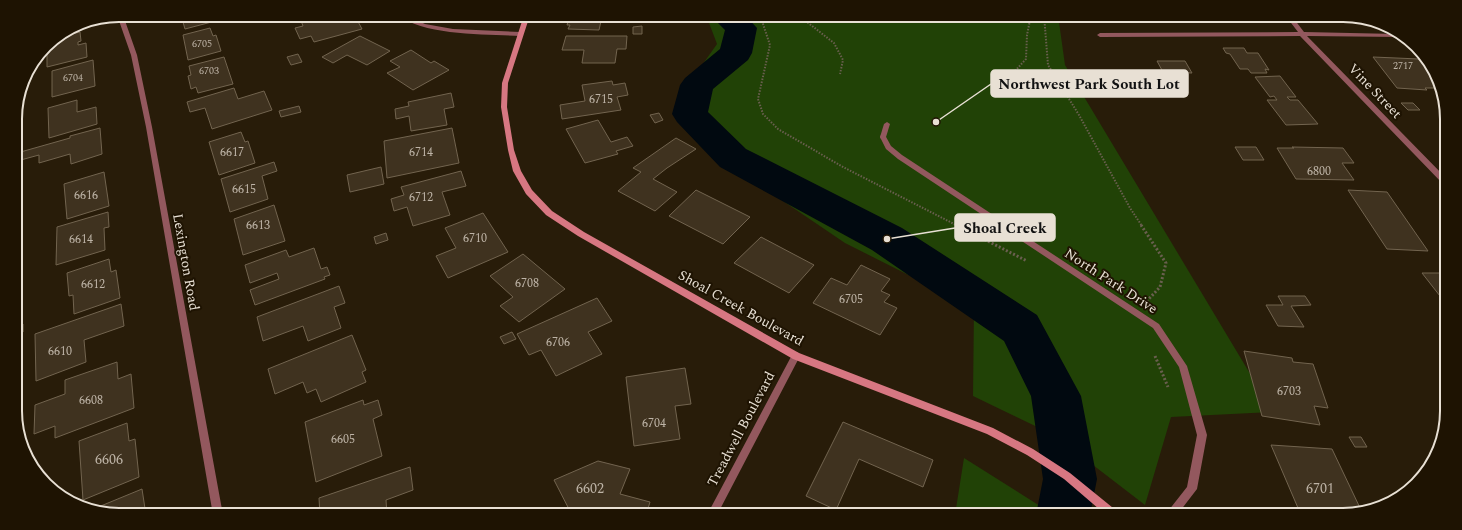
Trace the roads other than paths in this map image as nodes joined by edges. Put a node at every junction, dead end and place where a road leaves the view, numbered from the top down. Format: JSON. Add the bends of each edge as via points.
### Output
{"nodes":[{"id":1,"x":122,"y":22,"type":"edge"},
{"id":2,"x":416,"y":22,"type":"edge"},
{"id":3,"x":525,"y":22,"type":"edge"},
{"id":4,"x":1293,"y":22,"type":"edge"},
{"id":5,"x":520,"y":34,"type":"junction"},
{"id":6,"x":1302,"y":34,"type":"junction"},
{"id":7,"x":1100,"y":35,"type":"dead end"},
{"id":8,"x":1393,"y":36,"type":"edge"},
{"id":9,"x":887,"y":124,"type":"dead end"},
{"id":10,"x":1440,"y":176,"type":"edge"},
{"id":11,"x":796,"y":356,"type":"junction"},
{"id":12,"x":217,"y":508,"type":"edge"},
{"id":13,"x":716,"y":508,"type":"edge"},
{"id":14,"x":1106,"y":508,"type":"edge"},
{"id":15,"x":1176,"y":508,"type":"edge"}],
"edges":[{"from":1,"to":12,"type":"street","name":"Lexington Road","via":[[134,55],[150,128]]},
{"from":2,"to":5,"type":"street","via":[[453,31]]},
{"from":3,"to":5,"type":"street","name":"Shoal Creek Boulevard"},
{"from":4,"to":6,"type":"street","name":"Vine Street"},
{"from":5,"to":11,"type":"street","name":"Shoal Creek Boulevard","via":[[505,83],[504,107],[511,150],[517,171],[528,192],[549,213],[582,234]]},
{"from":6,"to":7,"type":"street"},
{"from":6,"to":8,"type":"street"},
{"from":6,"to":10,"type":"street","name":"Vine Street"},
{"from":9,"to":15,"type":"street","name":"North Park Drive","via":[[883,137],[888,147],[900,157],[1156,326],[1183,366],[1202,435],[1192,489]]},
{"from":11,"to":13,"type":"street","name":"Treadwell Boulevard"},
{"from":11,"to":14,"type":"street","name":"Shoal Creek Boulevard","via":[[990,431],[1030,452],[1067,476]]}]}
